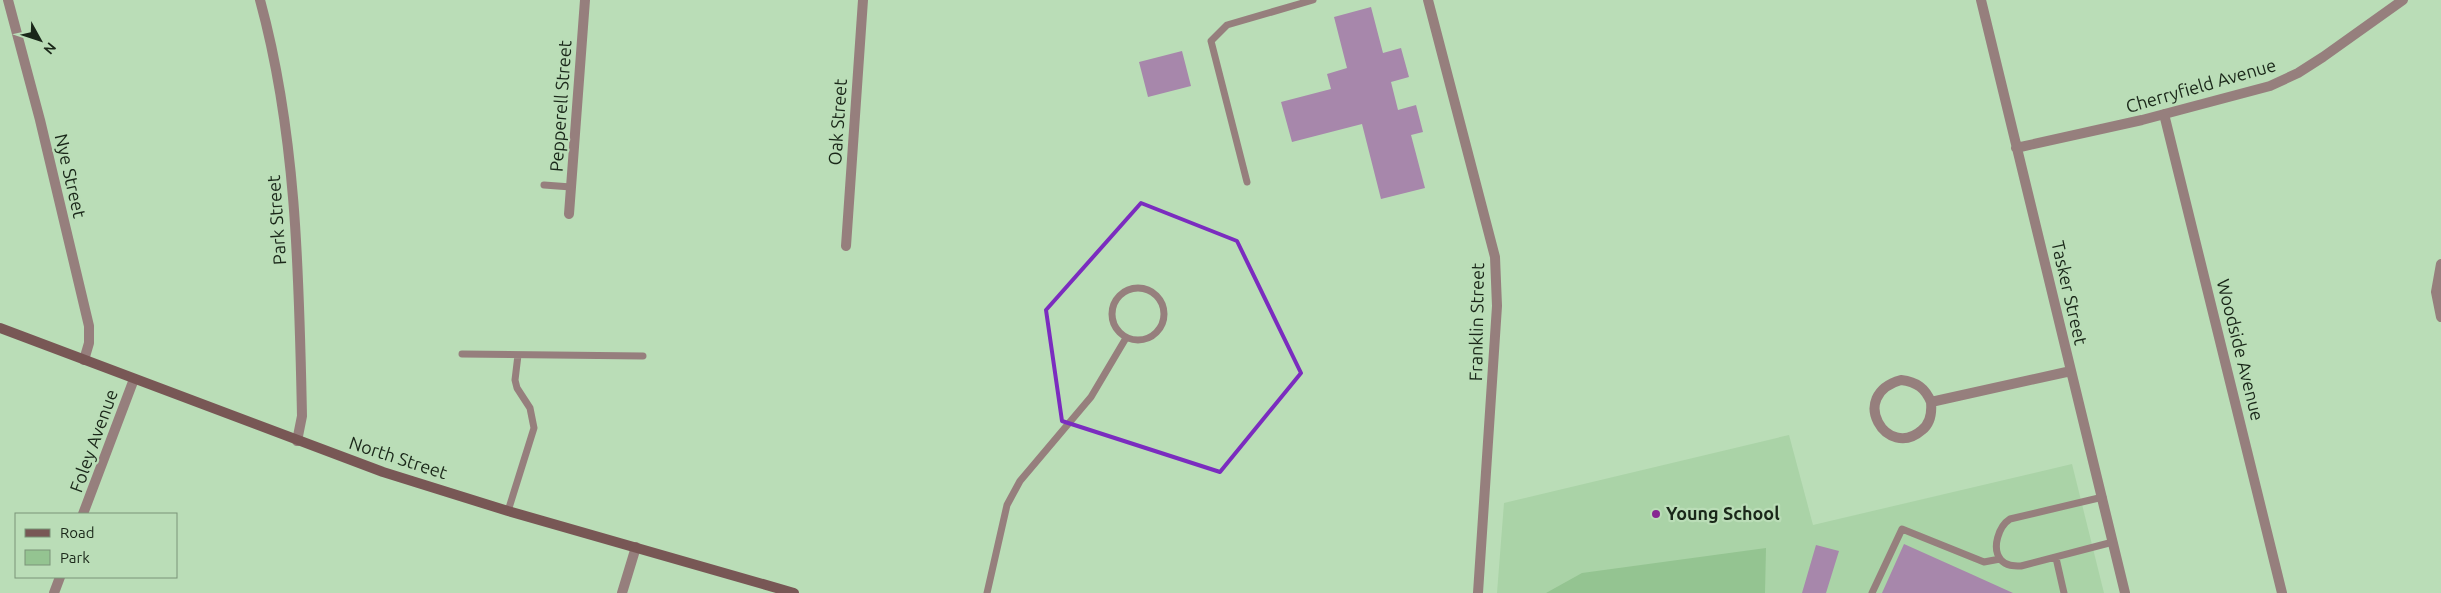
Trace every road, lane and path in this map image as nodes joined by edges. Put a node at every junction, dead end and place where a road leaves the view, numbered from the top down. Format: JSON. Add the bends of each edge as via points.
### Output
{"nodes":[{"id":1,"x":8,"y":0,"type":"edge"},
{"id":2,"x":260,"y":0,"type":"edge"},
{"id":3,"x":585,"y":0,"type":"edge"},
{"id":4,"x":863,"y":0,"type":"edge"},
{"id":5,"x":1313,"y":0,"type":"edge"},
{"id":6,"x":1428,"y":0,"type":"edge"},
{"id":7,"x":1981,"y":0,"type":"edge"},
{"id":8,"x":2403,"y":0,"type":"edge"},
{"id":9,"x":2164,"y":114,"type":"junction"},
{"id":10,"x":2016,"y":148,"type":"junction"},
{"id":11,"x":1247,"y":182,"type":"dead end"},
{"id":12,"x":544,"y":185,"type":"dead end"},
{"id":13,"x":572,"y":187,"type":"junction"},
{"id":14,"x":569,"y":214,"type":"dead end"},
{"id":15,"x":846,"y":246,"type":"dead end"},
{"id":16,"x":2441,"y":264,"type":"edge"},
{"id":17,"x":2441,"y":317,"type":"edge"},
{"id":18,"x":0,"y":328,"type":"edge"},
{"id":19,"x":1126,"y":338,"type":"junction"},
{"id":20,"x":462,"y":354,"type":"dead end"},
{"id":21,"x":518,"y":355,"type":"junction"},
{"id":22,"x":643,"y":356,"type":"dead end"},
{"id":23,"x":84,"y":360,"type":"junction"},
{"id":24,"x":2071,"y":371,"type":"junction"},
{"id":25,"x":134,"y":379,"type":"junction"},
{"id":26,"x":1931,"y":402,"type":"junction"},
{"id":27,"x":298,"y":440,"type":"junction"},
{"id":28,"x":2103,"y":497,"type":"junction"},
{"id":29,"x":508,"y":511,"type":"junction"},
{"id":30,"x":84,"y":513,"type":"edge"},
{"id":31,"x":2113,"y":542,"type":"junction"},
{"id":32,"x":636,"y":547,"type":"junction"},
{"id":33,"x":2056,"y":558,"type":"junction"},
{"id":34,"x":2000,"y":559,"type":"junction"},
{"id":35,"x":60,"y":578,"type":"edge"},
{"id":36,"x":54,"y":593,"type":"edge"},
{"id":37,"x":622,"y":593,"type":"edge"},
{"id":38,"x":794,"y":593,"type":"edge"},
{"id":39,"x":987,"y":593,"type":"edge"},
{"id":40,"x":1478,"y":593,"type":"edge"},
{"id":41,"x":1872,"y":593,"type":"edge"},
{"id":42,"x":2064,"y":593,"type":"edge"},
{"id":43,"x":2125,"y":593,"type":"edge"},
{"id":44,"x":2282,"y":593,"type":"edge"}],
"edges":[{"from":1,"to":23,"type":"street","name":"Nye Street","via":[[90,326]]},
{"from":2,"to":27,"type":"street","name":"Park Street","via":[[282,102],[293,200],[302,416]]},
{"from":3,"to":13,"type":"street","name":"Pepperell Street"},
{"from":4,"to":15,"type":"street","name":"Oak Street"},
{"from":5,"to":11,"type":"lane","via":[[1227,25],[1212,41]]},
{"from":6,"to":40,"type":"street","name":"Franklin Street","via":[[1495,257],[1497,306]]},
{"from":7,"to":10,"type":"street","name":"Tasker Street"},
{"from":8,"to":9,"type":"street","name":"Cherryfield Avenue","via":[[2323,57],[2284,80]]},
{"from":9,"to":10,"type":"street","name":"Cherryfield Avenue"},
{"from":9,"to":44,"type":"street","name":"Woodside Avenue"},
{"from":10,"to":24,"type":"street","name":"Tasker Street"},
{"from":12,"to":13,"type":"lane"},
{"from":13,"to":14,"type":"street","name":"Pepperell Street"},
{"from":16,"to":17,"type":"street","via":[[2436,292]]},
{"from":18,"to":23,"type":"main road","name":"North Street"},
{"from":19,"to":19,"type":"lane","via":[[1114,327],[1114,302],[1128,290],[1146,289],[1160,300],[1164,308],[1162,326],[1143,341]]},
{"from":19,"to":39,"type":"lane","via":[[1091,397],[1020,481],[1007,505]]},
{"from":20,"to":21,"type":"lane"},
{"from":21,"to":22,"type":"lane"},
{"from":21,"to":29,"type":"lane","via":[[515,380],[530,408],[534,428]]},
{"from":23,"to":25,"type":"main road","name":"North Street"},
{"from":24,"to":26,"type":"street"},
{"from":24,"to":28,"type":"street","name":"Tasker Street"},
{"from":25,"to":27,"type":"main road","name":"North Street"},
{"from":25,"to":30,"type":"street","name":"Foley Avenue"},
{"from":26,"to":26,"type":"street","via":[[1930,420],[1925,428],[1910,437],[1901,438],[1884,431],[1875,416],[1877,396],[1901,380],[1920,386],[1928,393]]},
{"from":27,"to":29,"type":"main road","name":"North Street","via":[[383,472]]},
{"from":28,"to":31,"type":"street","name":"Tasker Street"},
{"from":28,"to":34,"type":"lane","via":[[2003,523],[1998,539]]},
{"from":29,"to":32,"type":"main road","name":"North Street"},
{"from":31,"to":33,"type":"lane"},
{"from":31,"to":43,"type":"street","name":"Tasker Street"},
{"from":32,"to":37,"type":"street"},
{"from":32,"to":38,"type":"main road","name":"North Street"},
{"from":33,"to":34,"type":"lane","via":[[2020,566],[2009,565]]},
{"from":33,"to":42,"type":"lane"},
{"from":34,"to":41,"type":"lane","via":[[1984,562],[1902,529]]},
{"from":35,"to":36,"type":"street"}]}
